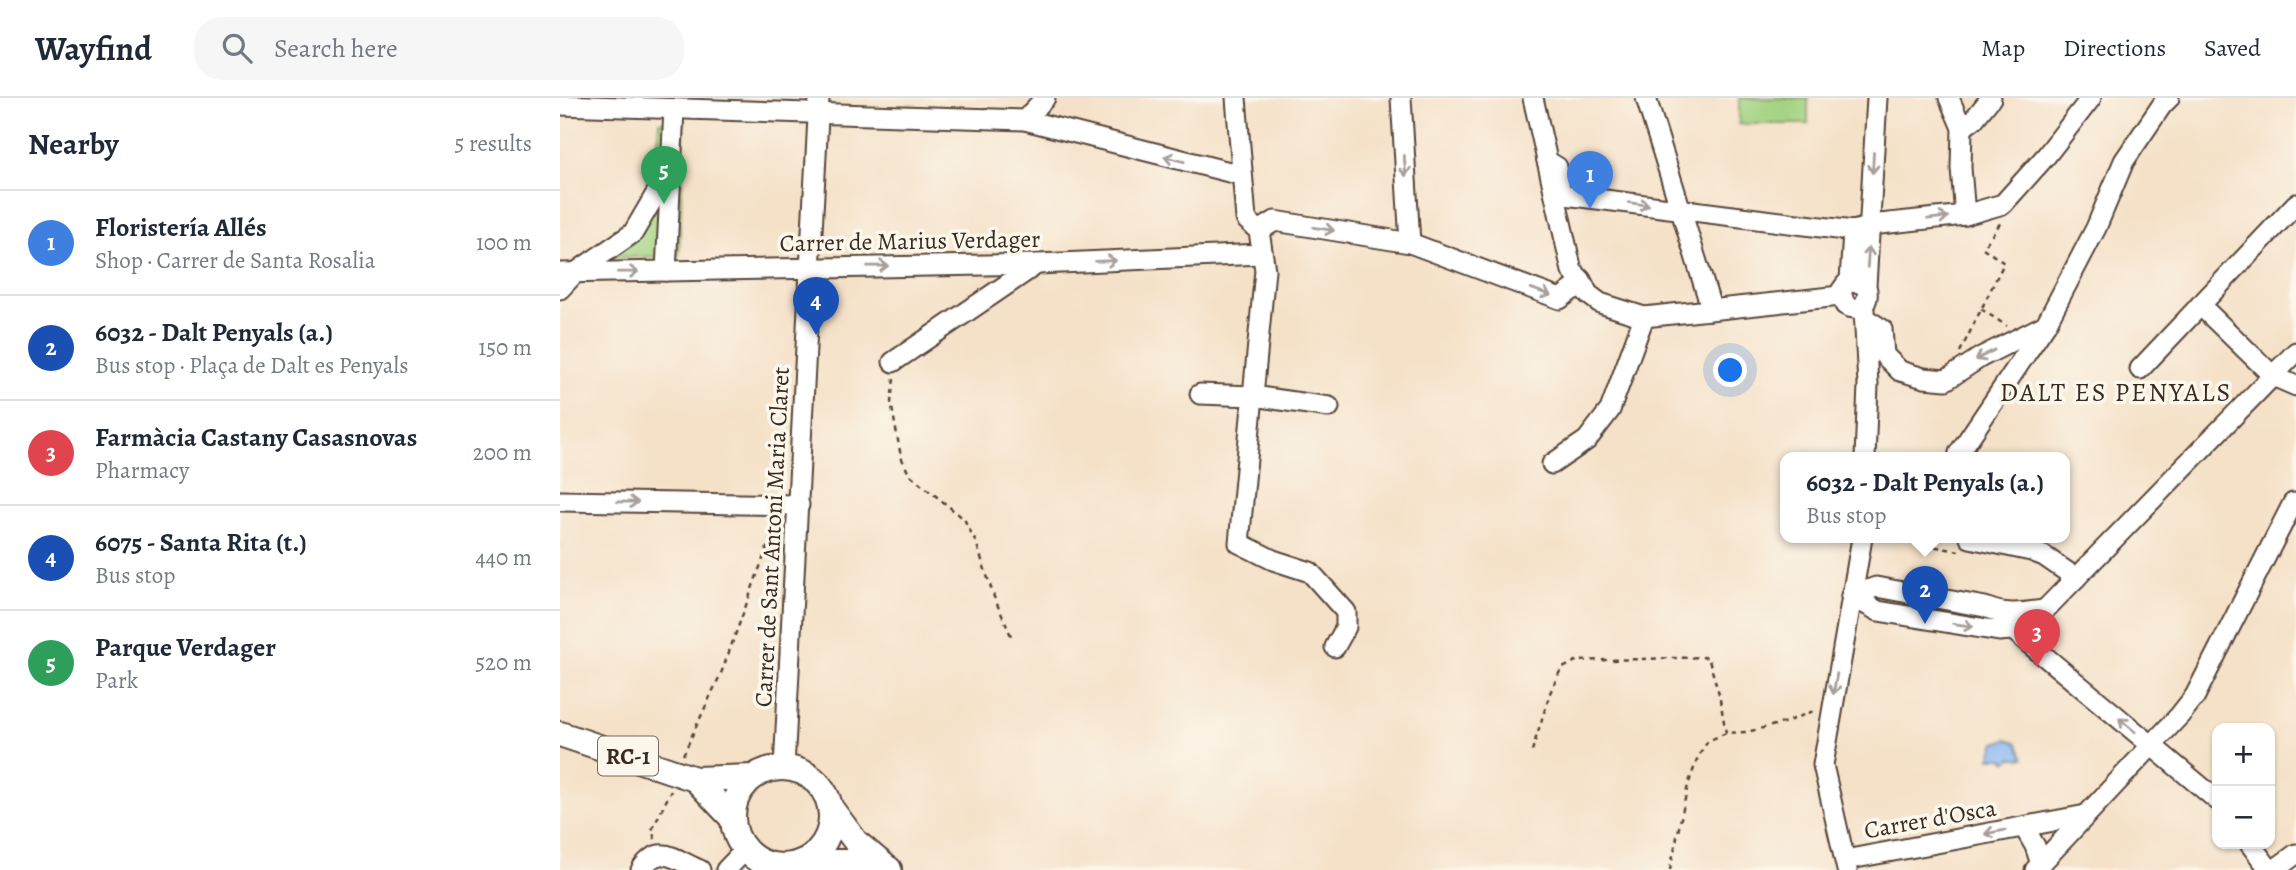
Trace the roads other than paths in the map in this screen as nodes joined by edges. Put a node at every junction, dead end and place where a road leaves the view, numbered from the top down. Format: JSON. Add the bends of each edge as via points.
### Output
{"nodes":[{"id":1,"x":1045,"y":98,"type":"edge"},
{"id":2,"x":1236,"y":98,"type":"edge"},
{"id":3,"x":1401,"y":98,"type":"edge"},
{"id":4,"x":1533,"y":98,"type":"edge"},
{"id":5,"x":1546,"y":98,"type":"edge"},
{"id":6,"x":1646,"y":98,"type":"edge"},
{"id":7,"x":1877,"y":98,"type":"edge"},
{"id":8,"x":1950,"y":98,"type":"edge"},
{"id":9,"x":1991,"y":98,"type":"edge"},
{"id":10,"x":2091,"y":98,"type":"edge"},
{"id":11,"x":2169,"y":98,"type":"edge"},
{"id":12,"x":560,"y":105,"type":"edge"},
{"id":13,"x":818,"y":106,"type":"edge"},
{"id":14,"x":916,"y":107,"type":"edge"},
{"id":15,"x":674,"y":108,"type":"junction"},
{"id":16,"x":1025,"y":120,"type":"junction"},
{"id":17,"x":1962,"y":128,"type":"junction"},
{"id":18,"x":1547,"y":161,"type":"junction"},
{"id":19,"x":671,"y":168,"type":"junction"},
{"id":20,"x":1241,"y":175,"type":"junction"},
{"id":21,"x":1565,"y":195,"type":"junction"},
{"id":22,"x":2294,"y":207,"type":"edge"},
{"id":23,"x":1681,"y":209,"type":"junction"},
{"id":24,"x":1965,"y":215,"type":"junction"},
{"id":25,"x":1861,"y":230,"type":"junction"},
{"id":26,"x":1259,"y":231,"type":"junction"},
{"id":27,"x":1410,"y":243,"type":"junction"},
{"id":28,"x":1261,"y":254,"type":"junction"},
{"id":29,"x":1038,"y":264,"type":"junction"},
{"id":30,"x":810,"y":268,"type":"junction"},
{"id":31,"x":666,"y":271,"type":"junction"},
{"id":32,"x":568,"y":273,"type":"edge"},
{"id":33,"x":1582,"y":283,"type":"junction"},
{"id":34,"x":1852,"y":288,"type":"junction"},
{"id":35,"x":560,"y":289,"type":"edge"},
{"id":36,"x":2200,"y":305,"type":"junction"},
{"id":37,"x":1709,"y":310,"type":"junction"},
{"id":38,"x":1865,"y":312,"type":"junction"},
{"id":39,"x":1644,"y":317,"type":"junction"},
{"id":40,"x":2046,"y":324,"type":"junction"},
{"id":41,"x":2296,"y":352,"type":"edge"},
{"id":42,"x":896,"y":360,"type":"road end"},
{"id":43,"x":2140,"y":369,"type":"dead end"},
{"id":44,"x":2273,"y":376,"type":"junction"},
{"id":45,"x":2296,"y":386,"type":"edge"},
{"id":46,"x":1200,"y":394,"type":"dead end"},
{"id":47,"x":1253,"y":396,"type":"junction"},
{"id":48,"x":1329,"y":407,"type":"dead end"},
{"id":49,"x":1865,"y":452,"type":"edge"},
{"id":50,"x":1960,"y":452,"type":"edge"},
{"id":51,"x":1552,"y":464,"type":"dead end"},
{"id":52,"x":560,"y":501,"type":"edge"},
{"id":53,"x":2293,"y":503,"type":"dead end"},
{"id":54,"x":799,"y":505,"type":"junction"},
{"id":55,"x":1861,"y":543,"type":"edge"},
{"id":56,"x":1861,"y":543,"type":"edge"},
{"id":57,"x":1993,"y":543,"type":"edge"},
{"id":58,"x":2076,"y":578,"type":"junction"},
{"id":59,"x":1876,"y":587,"type":"junction"},
{"id":60,"x":1851,"y":596,"type":"junction"},
{"id":61,"x":2043,"y":610,"type":"junction"},
{"id":62,"x":2000,"y":613,"type":"junction"},
{"id":63,"x":2013,"y":630,"type":"junction"},
{"id":64,"x":1335,"y":647,"type":"dead end"},
{"id":65,"x":560,"y":734,"type":"edge"},
{"id":66,"x":2151,"y":745,"type":"junction"},
{"id":67,"x":784,"y":768,"type":"junction"},
{"id":68,"x":687,"y":776,"type":"junction"},
{"id":69,"x":753,"y":777,"type":"junction"},
{"id":70,"x":2212,"y":796,"type":"edge"},
{"id":71,"x":830,"y":807,"type":"junction"},
{"id":72,"x":2086,"y":815,"type":"junction"},
{"id":73,"x":732,"y":818,"type":"junction"},
{"id":74,"x":2024,"y":827,"type":"junction"},
{"id":75,"x":2254,"y":849,"type":"edge"},
{"id":76,"x":745,"y":850,"type":"junction"},
{"id":77,"x":2296,"y":855,"type":"edge"},
{"id":78,"x":801,"y":862,"type":"junction"},
{"id":79,"x":1846,"y":865,"type":"edge"},
{"id":80,"x":2038,"y":867,"type":"edge"},
{"id":81,"x":641,"y":870,"type":"edge"},
{"id":82,"x":700,"y":870,"type":"edge"},
{"id":83,"x":726,"y":870,"type":"edge"},
{"id":84,"x":889,"y":870,"type":"edge"},
{"id":85,"x":2272,"y":870,"type":"edge"}],
"edges":[{"from":1,"to":16,"type":"street"},
{"from":2,"to":20,"type":"street"},
{"from":3,"to":27,"type":"street","one_way":true},
{"from":4,"to":18,"type":"street"},
{"from":5,"to":21,"type":"street"},
{"from":6,"to":23,"type":"street"},
{"from":7,"to":25,"type":"street","one_way":true},
{"from":8,"to":17,"type":"street"},
{"from":9,"to":17,"type":"street"},
{"from":10,"to":24,"type":"street","via":[[2003,204]]},
{"from":11,"to":40,"type":"street","via":[[2124,161],[2096,229]]},
{"from":12,"to":15,"type":"street"},
{"from":13,"to":14,"type":"street"},
{"from":13,"to":15,"type":"street"},
{"from":13,"to":30,"type":"street","name":"Carrer de Sant Antoni Maria Claret"},
{"from":14,"to":16,"type":"street"},
{"from":15,"to":19,"type":"street"},
{"from":20,"to":16,"type":"street","one_way":true},
{"from":17,"to":24,"type":"street"},
{"from":18,"to":21,"type":"street","via":[[1557,167],[1561,194]]},
{"from":18,"to":33,"type":"street","via":[[1572,271]]},
{"from":19,"to":31,"type":"street"},
{"from":19,"to":32,"type":"street","via":[[632,233]]},
{"from":20,"to":26,"type":"street","via":[[1246,219]]},
{"from":21,"to":23,"type":"street","one_way":true},
{"from":21,"to":33,"type":"street","via":[[1583,266]]},
{"from":22,"to":36,"type":"street"},
{"from":23,"to":25,"type":"street"},
{"from":23,"to":37,"type":"street"},
{"from":25,"to":24,"type":"street","one_way":true},
{"from":25,"to":34,"type":"street"},
{"from":26,"to":27,"type":"street","one_way":true,"via":[[1276,221]]},
{"from":26,"to":28,"type":"street"},
{"from":27,"to":33,"type":"street","one_way":true,"via":[[1560,299]]},
{"from":29,"to":28,"type":"street","name":"Carrer de Marius Verdager","one_way":true},
{"from":28,"to":47,"type":"street","via":[[1265,270]]},
{"from":30,"to":29,"type":"street","name":"Carrer de Marius Verdager","one_way":true},
{"from":29,"to":42,"type":"street"},
{"from":30,"to":31,"type":"street","name":"Carrer de Marius Verdager"},
{"from":30,"to":54,"type":"street","name":"Carrer de Sant Antoni Maria Claret"},
{"from":32,"to":31,"type":"street","name":"Carrer de Marius Verdager","one_way":true},
{"from":32,"to":35,"type":"street"},
{"from":33,"to":39,"type":"street","via":[[1600,303]]},
{"from":34,"to":37,"type":"street"},
{"from":34,"to":38,"type":"street","via":[[1849,307]]},
{"from":36,"to":43,"type":"street"},
{"from":36,"to":44,"type":"street"},
{"from":37,"to":39,"type":"street"},
{"from":40,"to":38,"type":"street","one_way":true,"via":[[1946,380],[1900,371],[1884,355],[1882,329]]},
{"from":38,"to":49,"type":"street"},
{"from":39,"to":51,"type":"street","via":[[1610,410],[1587,440]]},
{"from":40,"to":50,"type":"street"},
{"from":41,"to":44,"type":"street"},
{"from":44,"to":45,"type":"street"},
{"from":44,"to":58,"type":"street"},
{"from":46,"to":47,"type":"street"},
{"from":47,"to":48,"type":"street"},
{"from":47,"to":64,"type":"street","via":[[1239,543],[1310,572],[1346,612],[1346,627]]},
{"from":52,"to":54,"type":"street","one_way":true},
{"from":53,"to":66,"type":"street","via":[[2195,696]]},
{"from":54,"to":67,"type":"street","name":"Carrer de Sant Antoni Maria Claret"},
{"from":55,"to":59,"type":"street","via":[[1868,578]]},
{"from":56,"to":60,"type":"street"},
{"from":57,"to":58,"type":"street","via":[[2044,556]]},
{"from":58,"to":61,"type":"street"},
{"from":59,"to":60,"type":"street"},
{"from":59,"to":62,"type":"street"},
{"from":60,"to":63,"type":"street","one_way":true,"via":[[1878,611]]},
{"from":60,"to":79,"type":"street","one_way":true,"via":[[1823,765]]},
{"from":61,"to":62,"type":"street"},
{"from":61,"to":63,"type":"street","via":[[2022,629]]},
{"from":62,"to":63,"type":"street"},
{"from":66,"to":63,"type":"street","one_way":true},
{"from":65,"to":68,"type":"main road","number":"RC-1"},
{"from":66,"to":70,"type":"street"},
{"from":66,"to":72,"type":"street"},
{"from":67,"to":69,"type":"main road","number":"RC-1"},
{"from":67,"to":71,"type":"main road","via":[[814,780]]},
{"from":68,"to":69,"type":"main road","number":"RC-1"},
{"from":68,"to":73,"type":"main road","number":"RC-1"},
{"from":69,"to":73,"type":"main road","via":[[738,795]]},
{"from":71,"to":78,"type":"main road","via":[[831,824],[825,840]]},
{"from":71,"to":84,"type":"main road","via":[[856,842]]},
{"from":72,"to":74,"type":"street","name":"Carrer d'Osca"},
{"from":72,"to":80,"type":"street"},
{"from":73,"to":76,"type":"main road","number":"RC-1"},
{"from":74,"to":79,"type":"street","name":"Carrer d'Osca","one_way":true},
{"from":74,"to":80,"type":"street","name":"Carrer d'Osca","via":[[2035,846]]},
{"from":75,"to":85,"type":"street"},
{"from":76,"to":78,"type":"main road","via":[[771,865]]},
{"from":76,"to":83,"type":"street"},
{"from":77,"to":85,"type":"street"},
{"from":78,"to":84,"type":"main road","via":[[846,862]]},
{"from":81,"to":82,"type":"street","via":[[659,854]]}]}
